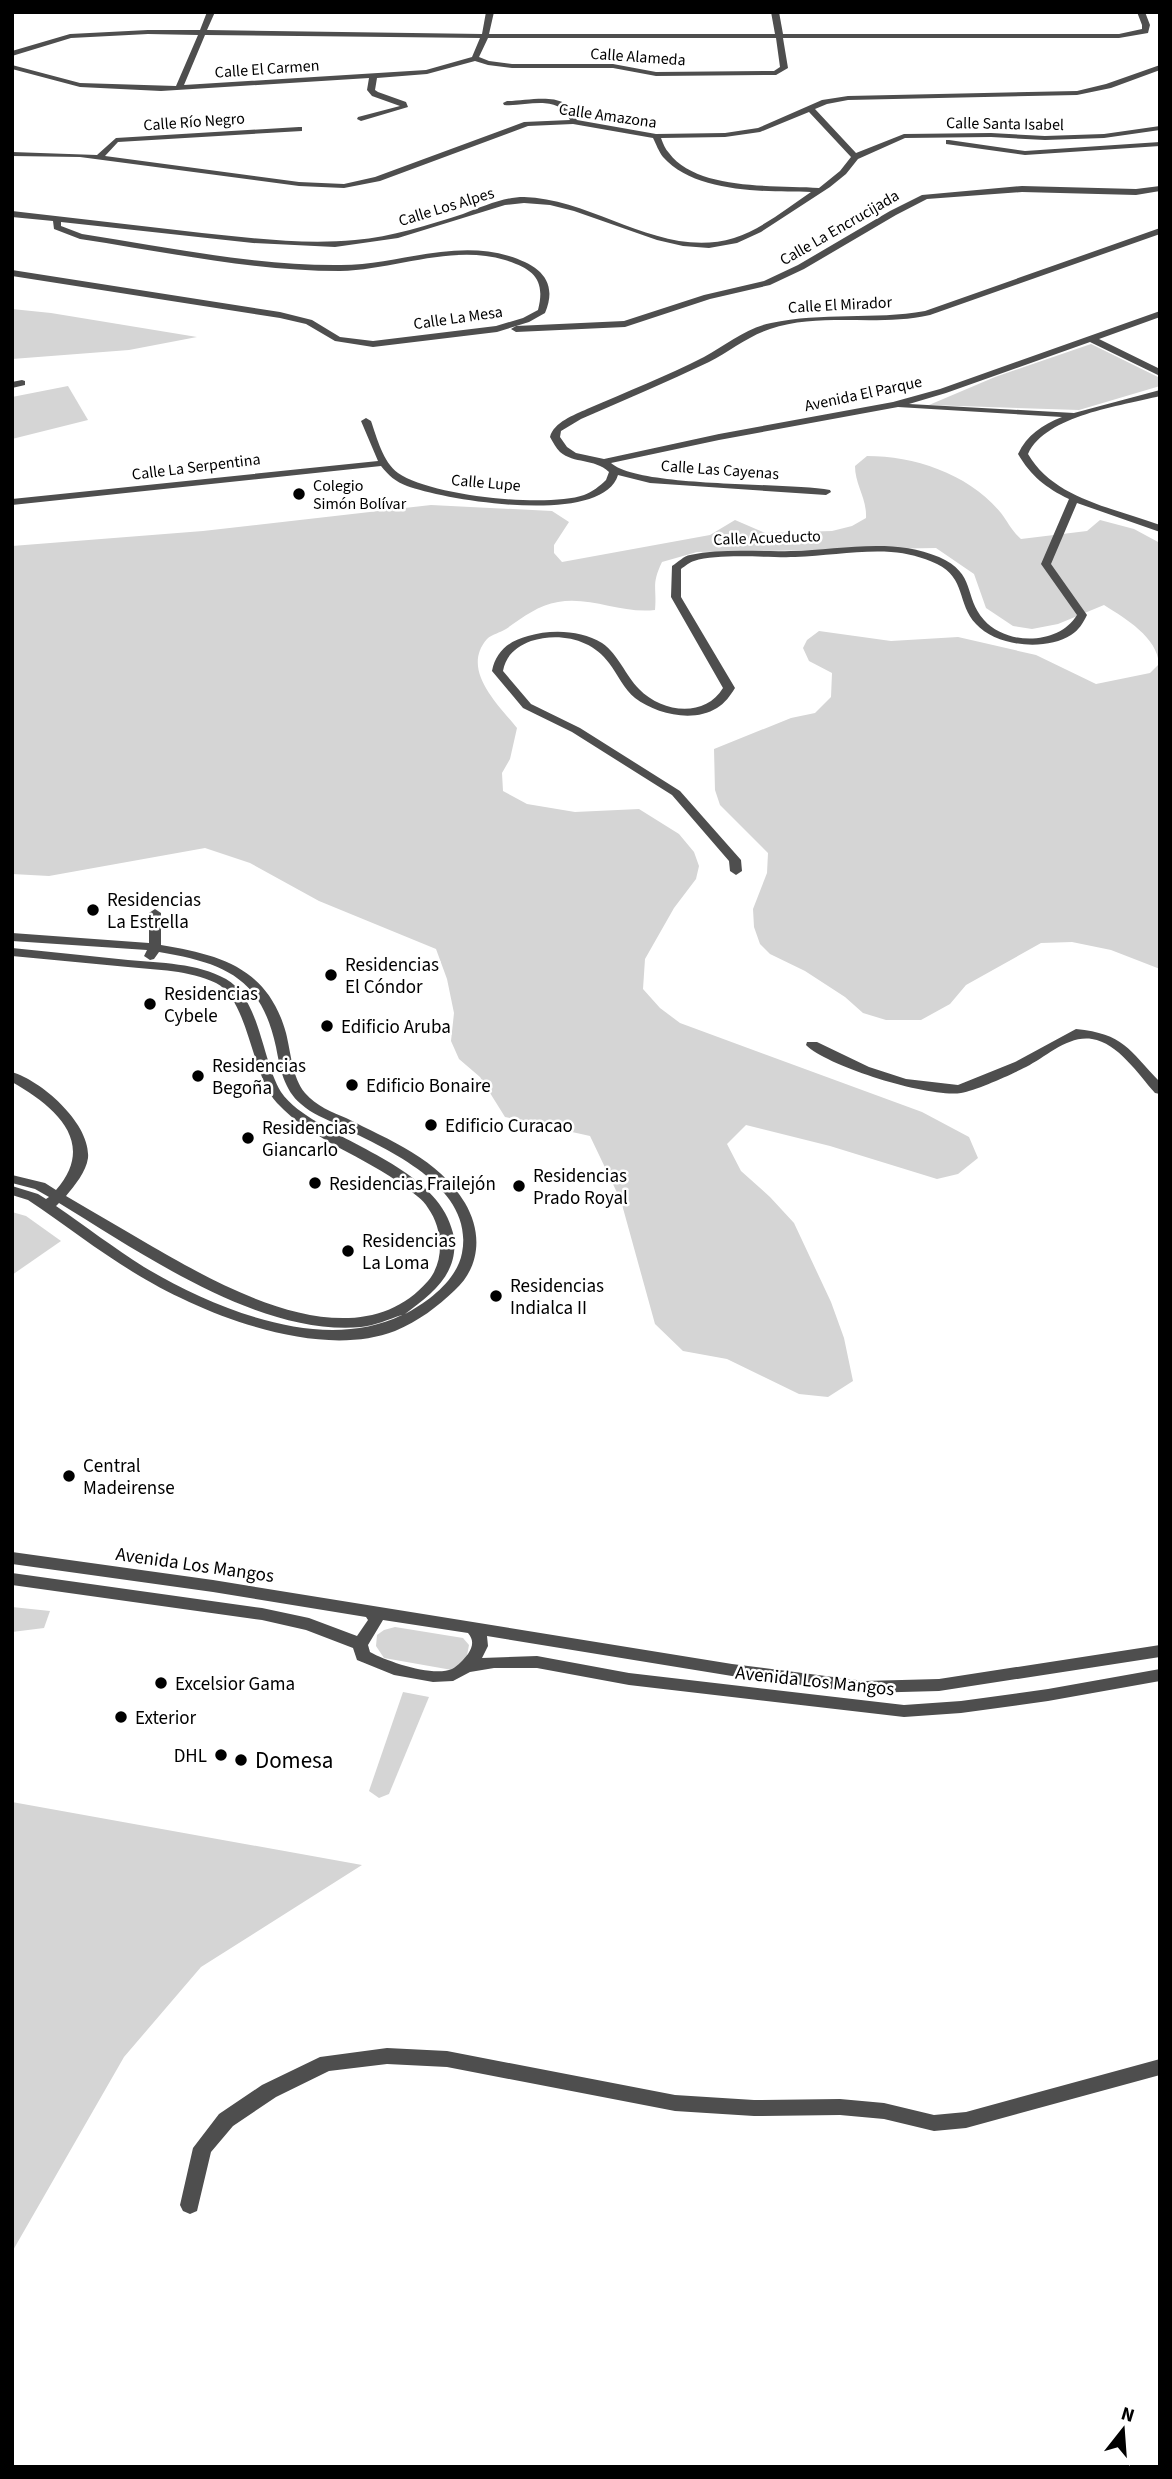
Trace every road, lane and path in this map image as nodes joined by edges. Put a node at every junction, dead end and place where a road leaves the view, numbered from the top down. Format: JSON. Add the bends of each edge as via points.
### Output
{"nodes":[{"id":1,"x":211,"y":12,"type":"edge"},
{"id":2,"x":490,"y":12,"type":"edge"},
{"id":3,"x":775,"y":12,"type":"edge"},
{"id":4,"x":1142,"y":12,"type":"edge"},
{"id":5,"x":202,"y":34,"type":"junction"},
{"id":6,"x":485,"y":36,"type":"junction"},
{"id":7,"x":778,"y":36,"type":"junction"},
{"id":8,"x":12,"y":54,"type":"edge"},
{"id":9,"x":475,"y":58,"type":"junction"},
{"id":10,"x":12,"y":67,"type":"edge"},
{"id":11,"x":1160,"y":67,"type":"edge"},
{"id":12,"x":373,"y":75,"type":"junction"},
{"id":13,"x":179,"y":88,"type":"junction"},
{"id":14,"x":507,"y":103,"type":"dead end"},
{"id":15,"x":811,"y":109,"type":"junction"},
{"id":16,"x":361,"y":120,"type":"dead end"},
{"id":17,"x":573,"y":122,"type":"junction"},
{"id":18,"x":299,"y":128,"type":"dead end"},
{"id":19,"x":1160,"y":128,"type":"edge"},
{"id":20,"x":656,"y":136,"type":"junction"},
{"id":21,"x":925,"y":136,"type":"junction"},
{"id":22,"x":1160,"y":144,"type":"edge"},
{"id":23,"x":12,"y":154,"type":"edge"},
{"id":24,"x":99,"y":157,"type":"junction"},
{"id":25,"x":855,"y":157,"type":"junction"},
{"id":26,"x":1160,"y":188,"type":"edge"},
{"id":27,"x":818,"y":190,"type":"junction"},
{"id":28,"x":12,"y":214,"type":"edge"},
{"id":29,"x":57,"y":219,"type":"junction"},
{"id":30,"x":1160,"y":232,"type":"edge"},
{"id":31,"x":12,"y":273,"type":"edge"},
{"id":32,"x":542,"y":311,"type":"junction"},
{"id":33,"x":1160,"y":314,"type":"edge"},
{"id":34,"x":576,"y":327,"type":"junction"},
{"id":35,"x":497,"y":329,"type":"junction"},
{"id":36,"x":1090,"y":338,"type":"junction"},
{"id":37,"x":1160,"y":373,"type":"edge"},
{"id":38,"x":1160,"y":393,"type":"edge"},
{"id":39,"x":894,"y":405,"type":"junction"},
{"id":40,"x":1074,"y":415,"type":"junction"},
{"id":41,"x":366,"y":421,"type":"dead end"},
{"id":42,"x":604,"y":462,"type":"junction"},
{"id":43,"x":383,"y":463,"type":"junction"},
{"id":44,"x":614,"y":471,"type":"junction"},
{"id":45,"x":826,"y":492,"type":"dead end"},
{"id":46,"x":1074,"y":499,"type":"junction"},
{"id":47,"x":12,"y":502,"type":"edge"},
{"id":48,"x":1157,"y":526,"type":"edge"},
{"id":49,"x":736,"y":871,"type":"dead end"},
{"id":50,"x":155,"y":913,"type":"dead end"},
{"id":51,"x":12,"y":937,"type":"edge"},
{"id":52,"x":155,"y":948,"type":"junction"},
{"id":53,"x":12,"y":952,"type":"edge"},
{"id":54,"x":146,"y":966,"type":"junction"},
{"id":55,"x":812,"y":1045,"type":"dead end"},
{"id":56,"x":12,"y":1076,"type":"edge"},
{"id":57,"x":1160,"y":1090,"type":"edge"},
{"id":58,"x":12,"y":1179,"type":"edge"},
{"id":59,"x":12,"y":1190,"type":"edge"},
{"id":60,"x":52,"y":1201,"type":"junction"},
{"id":61,"x":12,"y":1558,"type":"edge"},
{"id":62,"x":12,"y":1579,"type":"edge"},
{"id":63,"x":372,"y":1612,"type":"junction"},
{"id":64,"x":474,"y":1629,"type":"junction"},
{"id":65,"x":360,"y":1644,"type":"junction"},
{"id":66,"x":1160,"y":1651,"type":"edge"},
{"id":67,"x":466,"y":1668,"type":"junction"},
{"id":68,"x":1160,"y":1675,"type":"edge"},
{"id":69,"x":1160,"y":2067,"type":"edge"},
{"id":70,"x":190,"y":2205,"type":"dead end"}],
"edges":[{"from":1,"to":5,"type":"street"},
{"from":2,"to":6,"type":"street"},
{"from":3,"to":7,"type":"street","name":"Calle Alameda"},
{"from":4,"to":7,"type":"street","via":[[1145,31],[1128,36]]},
{"from":5,"to":6,"type":"street"},
{"from":5,"to":8,"type":"street","via":[[84,34]]},
{"from":5,"to":13,"type":"street"},
{"from":6,"to":7,"type":"street"},
{"from":6,"to":9,"type":"street"},
{"from":7,"to":9,"type":"street","name":"Calle Alameda","via":[[784,68],[775,73],[674,79],[612,66],[512,66]]},
{"from":9,"to":12,"type":"street","name":"Calle El Carmen","via":[[437,71]]},
{"from":10,"to":13,"type":"street","name":"Calle El Carmen","via":[[80,85]]},
{"from":11,"to":15,"type":"street","name":"Calle Amazona","via":[[1077,93],[863,97],[825,102]]},
{"from":12,"to":13,"type":"street","name":"Calle El Carmen"},
{"from":12,"to":16,"type":"street","via":[[371,90],[404,107]]},
{"from":14,"to":17,"type":"street","via":[[558,101],[567,106]]},
{"from":15,"to":20,"type":"street","name":"Calle Amazona","via":[[747,133]]},
{"from":15,"to":25,"type":"street"},
{"from":17,"to":20,"type":"street","name":"Calle Amazona"},
{"from":17,"to":24,"type":"street","name":"Calle Amazona","via":[[527,124],[377,179],[344,186]]},
{"from":18,"to":24,"type":"street","name":"Calle Río Negro","via":[[116,140]]},
{"from":19,"to":21,"type":"street","name":"Calle Santa Isabel","via":[[1076,137]]},
{"from":20,"to":27,"type":"street","via":[[667,158],[701,179]]},
{"from":21,"to":22,"type":"street","via":[[1013,153]]},
{"from":21,"to":25,"type":"street","name":"Calle Santa Isabel","via":[[897,138]]},
{"from":23,"to":24,"type":"street","name":"Calle Amazona"},
{"from":25,"to":27,"type":"street","name":"Calle Los Alpes","via":[[837,178]]},
{"from":26,"to":34,"type":"street","name":"Calle La Encrucijada","via":[[1136,192],[1002,190],[925,197],[780,279],[633,322]]},
{"from":27,"to":29,"type":"street","name":"Calle Los Alpes","via":[[750,234],[721,244],[659,239],[583,211],[523,200],[379,240],[331,245]]},
{"from":28,"to":29,"type":"street","name":"Calle Los Alpes"},
{"from":29,"to":32,"type":"street","via":[[61,231],[80,236],[299,266],[342,268],[484,253],[517,261],[538,274],[548,291]]},
{"from":30,"to":42,"type":"street","name":"Calle El Mirador","via":[[927,313],[807,319],[769,326],[557,430],[555,437],[562,449]]},
{"from":31,"to":35,"type":"street","name":"Calle La Mesa","via":[[280,314],[359,344]]},
{"from":32,"to":34,"type":"street","via":[[553,321]]},
{"from":32,"to":35,"type":"street","name":"Calle La Mesa"},
{"from":33,"to":36,"type":"street","name":"Avenida El Parque"},
{"from":34,"to":35,"type":"street","name":"Calle La Encrucijada"},
{"from":36,"to":37,"type":"street"},
{"from":36,"to":39,"type":"street","name":"Avenida El Parque"},
{"from":38,"to":40,"type":"street"},
{"from":39,"to":40,"type":"street"},
{"from":39,"to":42,"type":"street","name":"Avenida El Parque"},
{"from":40,"to":46,"type":"street","via":[[1037,433],[1025,444],[1023,454],[1035,472]]},
{"from":41,"to":43,"type":"street","name":"Calle Lupe"},
{"from":42,"to":44,"type":"street"},
{"from":43,"to":44,"type":"street","name":"Calle Lupe","via":[[412,487],[429,492],[542,502],[583,498],[611,481]]},
{"from":43,"to":47,"type":"street","name":"Calle La Serpentina"},
{"from":44,"to":45,"type":"street","name":"Calle Las Cayenas","via":[[650,480]]},
{"from":46,"to":48,"type":"street"},
{"from":46,"to":49,"type":"street","name":"Calle Acueducto","via":[[1046,564],[1082,615],[1079,623],[1059,638],[1018,639],[999,634],[979,621],[960,578],[941,562],[906,551],[868,549],[714,555],[690,558],[676,568],[676,597],[729,688],[719,705],[707,711],[674,711],[642,697],[602,648],[585,640],[548,635],[530,638],[505,652],[497,671],[527,706],[576,730],[676,793],[735,860]]},
{"from":50,"to":52,"type":"street"},
{"from":51,"to":52,"type":"street"},
{"from":52,"to":54,"type":"street"},
{"from":52,"to":60,"type":"street","via":[[212,958],[252,981],[277,1024],[288,1073],[306,1102],[401,1153],[450,1191],[471,1238],[465,1268],[437,1302],[394,1326],[349,1335],[277,1329],[164,1283]]},
{"from":53,"to":54,"type":"street"},
{"from":54,"to":60,"type":"street","via":[[207,974],[232,989],[284,1105],[382,1163],[432,1202],[449,1238],[446,1263],[418,1299],[394,1312],[348,1323],[289,1317],[212,1288]]},
{"from":55,"to":57,"type":"street","via":[[905,1083],[959,1089],[1020,1065],[1076,1033],[1096,1035],[1114,1041]]},
{"from":56,"to":60,"type":"street","via":[[58,1108],[80,1143],[82,1156],[75,1174]]},
{"from":58,"to":60,"type":"street","via":[[33,1184]]},
{"from":59,"to":60,"type":"street"},
{"from":61,"to":63,"type":"street","name":"Avenida Los Mangos"},
{"from":62,"to":65,"type":"street","name":"Avenida Los Mangos","via":[[273,1616]]},
{"from":63,"to":64,"type":"street","name":"Avenida Los Mangos"},
{"from":63,"to":65,"type":"street","via":[[376,1621]]},
{"from":64,"to":66,"type":"street","name":"Avenida Los Mangos","via":[[801,1680],[890,1688],[939,1685]]},
{"from":64,"to":67,"type":"street","via":[[481,1644]]},
{"from":65,"to":67,"type":"street","name":"Avenida Los Mangos","via":[[363,1656],[383,1666],[441,1676]]},
{"from":67,"to":68,"type":"street","name":"Avenida Los Mangos","via":[[494,1661],[537,1662],[629,1679],[904,1711],[1048,1695]]},
{"from":69,"to":70,"type":"street","via":[[966,2120],[934,2123],[840,2107],[675,2103],[447,2059],[387,2056],[327,2063],[269,2091],[226,2120],[202,2148]]}]}
